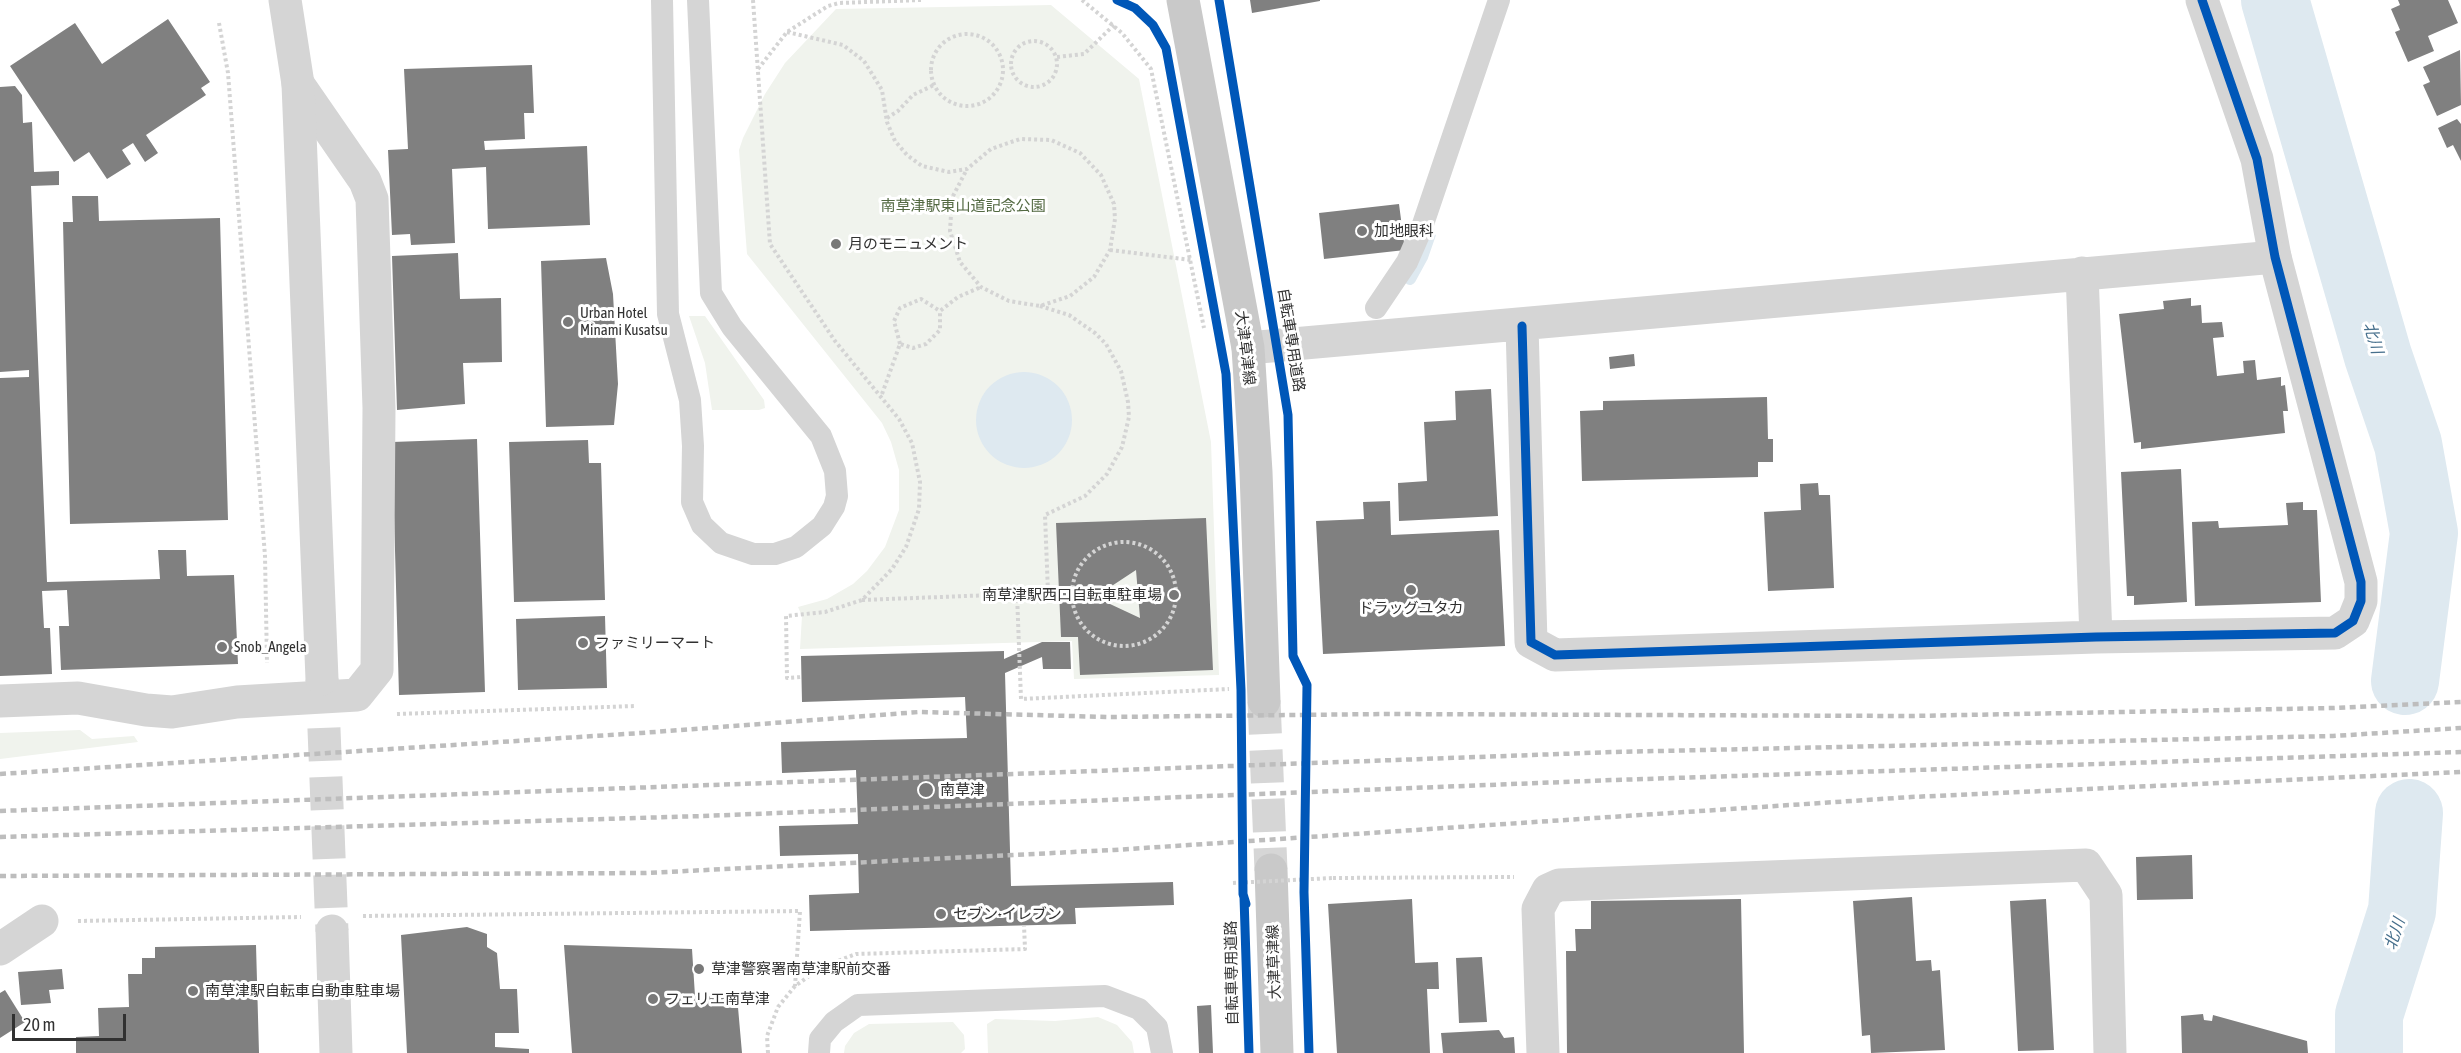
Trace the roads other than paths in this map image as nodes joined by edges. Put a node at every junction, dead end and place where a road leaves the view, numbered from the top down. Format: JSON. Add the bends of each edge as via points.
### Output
{"nodes":[{"id":1,"x":285,"y":0,"type":"edge"},
{"id":2,"x":662,"y":0,"type":"edge"},
{"id":3,"x":698,"y":0,"type":"edge"},
{"id":4,"x":1183,"y":0,"type":"edge"},
{"id":5,"x":1499,"y":0,"type":"edge"},
{"id":6,"x":2202,"y":0,"type":"edge"},
{"id":7,"x":298,"y":84,"type":"junction"},
{"id":8,"x":2276,"y":257,"type":"junction"},
{"id":9,"x":2082,"y":273,"type":"junction"},
{"id":10,"x":1376,"y":308,"type":"dead end"},
{"id":11,"x":1522,"y":326,"type":"junction"},
{"id":12,"x":1248,"y":348,"type":"junction"},
{"id":13,"x":2096,"y":638,"type":"junction"},
{"id":14,"x":322,"y":679,"type":"tunnel mouth"},
{"id":15,"x":0,"y":701,"type":"edge"},
{"id":16,"x":1264,"y":701,"type":"tunnel mouth"},
{"id":17,"x":1257,"y":870,"type":"tunnel mouth"},
{"id":18,"x":42,"y":921,"type":"road end"},
{"id":19,"x":319,"y":924,"type":"tunnel mouth"},
{"id":20,"x":0,"y":949,"type":"edge"},
{"id":21,"x":336,"y":1053,"type":"edge"},
{"id":22,"x":819,"y":1053,"type":"edge"},
{"id":23,"x":1161,"y":1053,"type":"edge"},
{"id":24,"x":1277,"y":1053,"type":"edge"},
{"id":25,"x":1543,"y":1053,"type":"edge"},
{"id":26,"x":2110,"y":1053,"type":"edge"}],
"edges":[{"from":1,"to":7,"type":"street"},
{"from":2,"to":3,"type":"lane","via":[[668,314],[690,400],[692,502],[702,525],[721,543],[741,552],[775,554],[796,547],[822,526],[837,496],[836,471],[821,436],[732,327],[711,293]]},
{"from":4,"to":12,"type":"main road","name":"大津草津線"},
{"from":5,"to":10,"type":"lane","via":[[1421,230],[1407,262]]},
{"from":6,"to":8,"type":"street","via":[[2257,159]]},
{"from":7,"to":14,"type":"street"},
{"from":7,"to":15,"type":"street","via":[[365,181],[372,199],[379,408],[377,670],[357,696],[237,702],[172,712],[78,698]]},
{"from":8,"to":9,"type":"street"},
{"from":8,"to":13,"type":"street","via":[[2361,582],[2361,601],[2353,621],[2335,633]]},
{"from":9,"to":11,"type":"street"},
{"from":9,"to":13,"type":"street"},
{"from":11,"to":12,"type":"street"},
{"from":11,"to":13,"type":"street","via":[[1531,642],[1539,648],[1555,655]]},
{"from":12,"to":16,"type":"main road","name":"大津草津線"},
{"from":17,"to":24,"type":"main road","name":"大津草津線"},
{"from":18,"to":20,"type":"street"},
{"from":19,"to":21,"type":"street"},
{"from":22,"to":23,"type":"lane","via":[[820,1039],[834,1022],[858,1005],[1105,996],[1139,1009],[1157,1027]]},
{"from":25,"to":26,"type":"street","via":[[1538,909],[1548,890],[1559,885],[2086,865],[2106,895]]}]}
